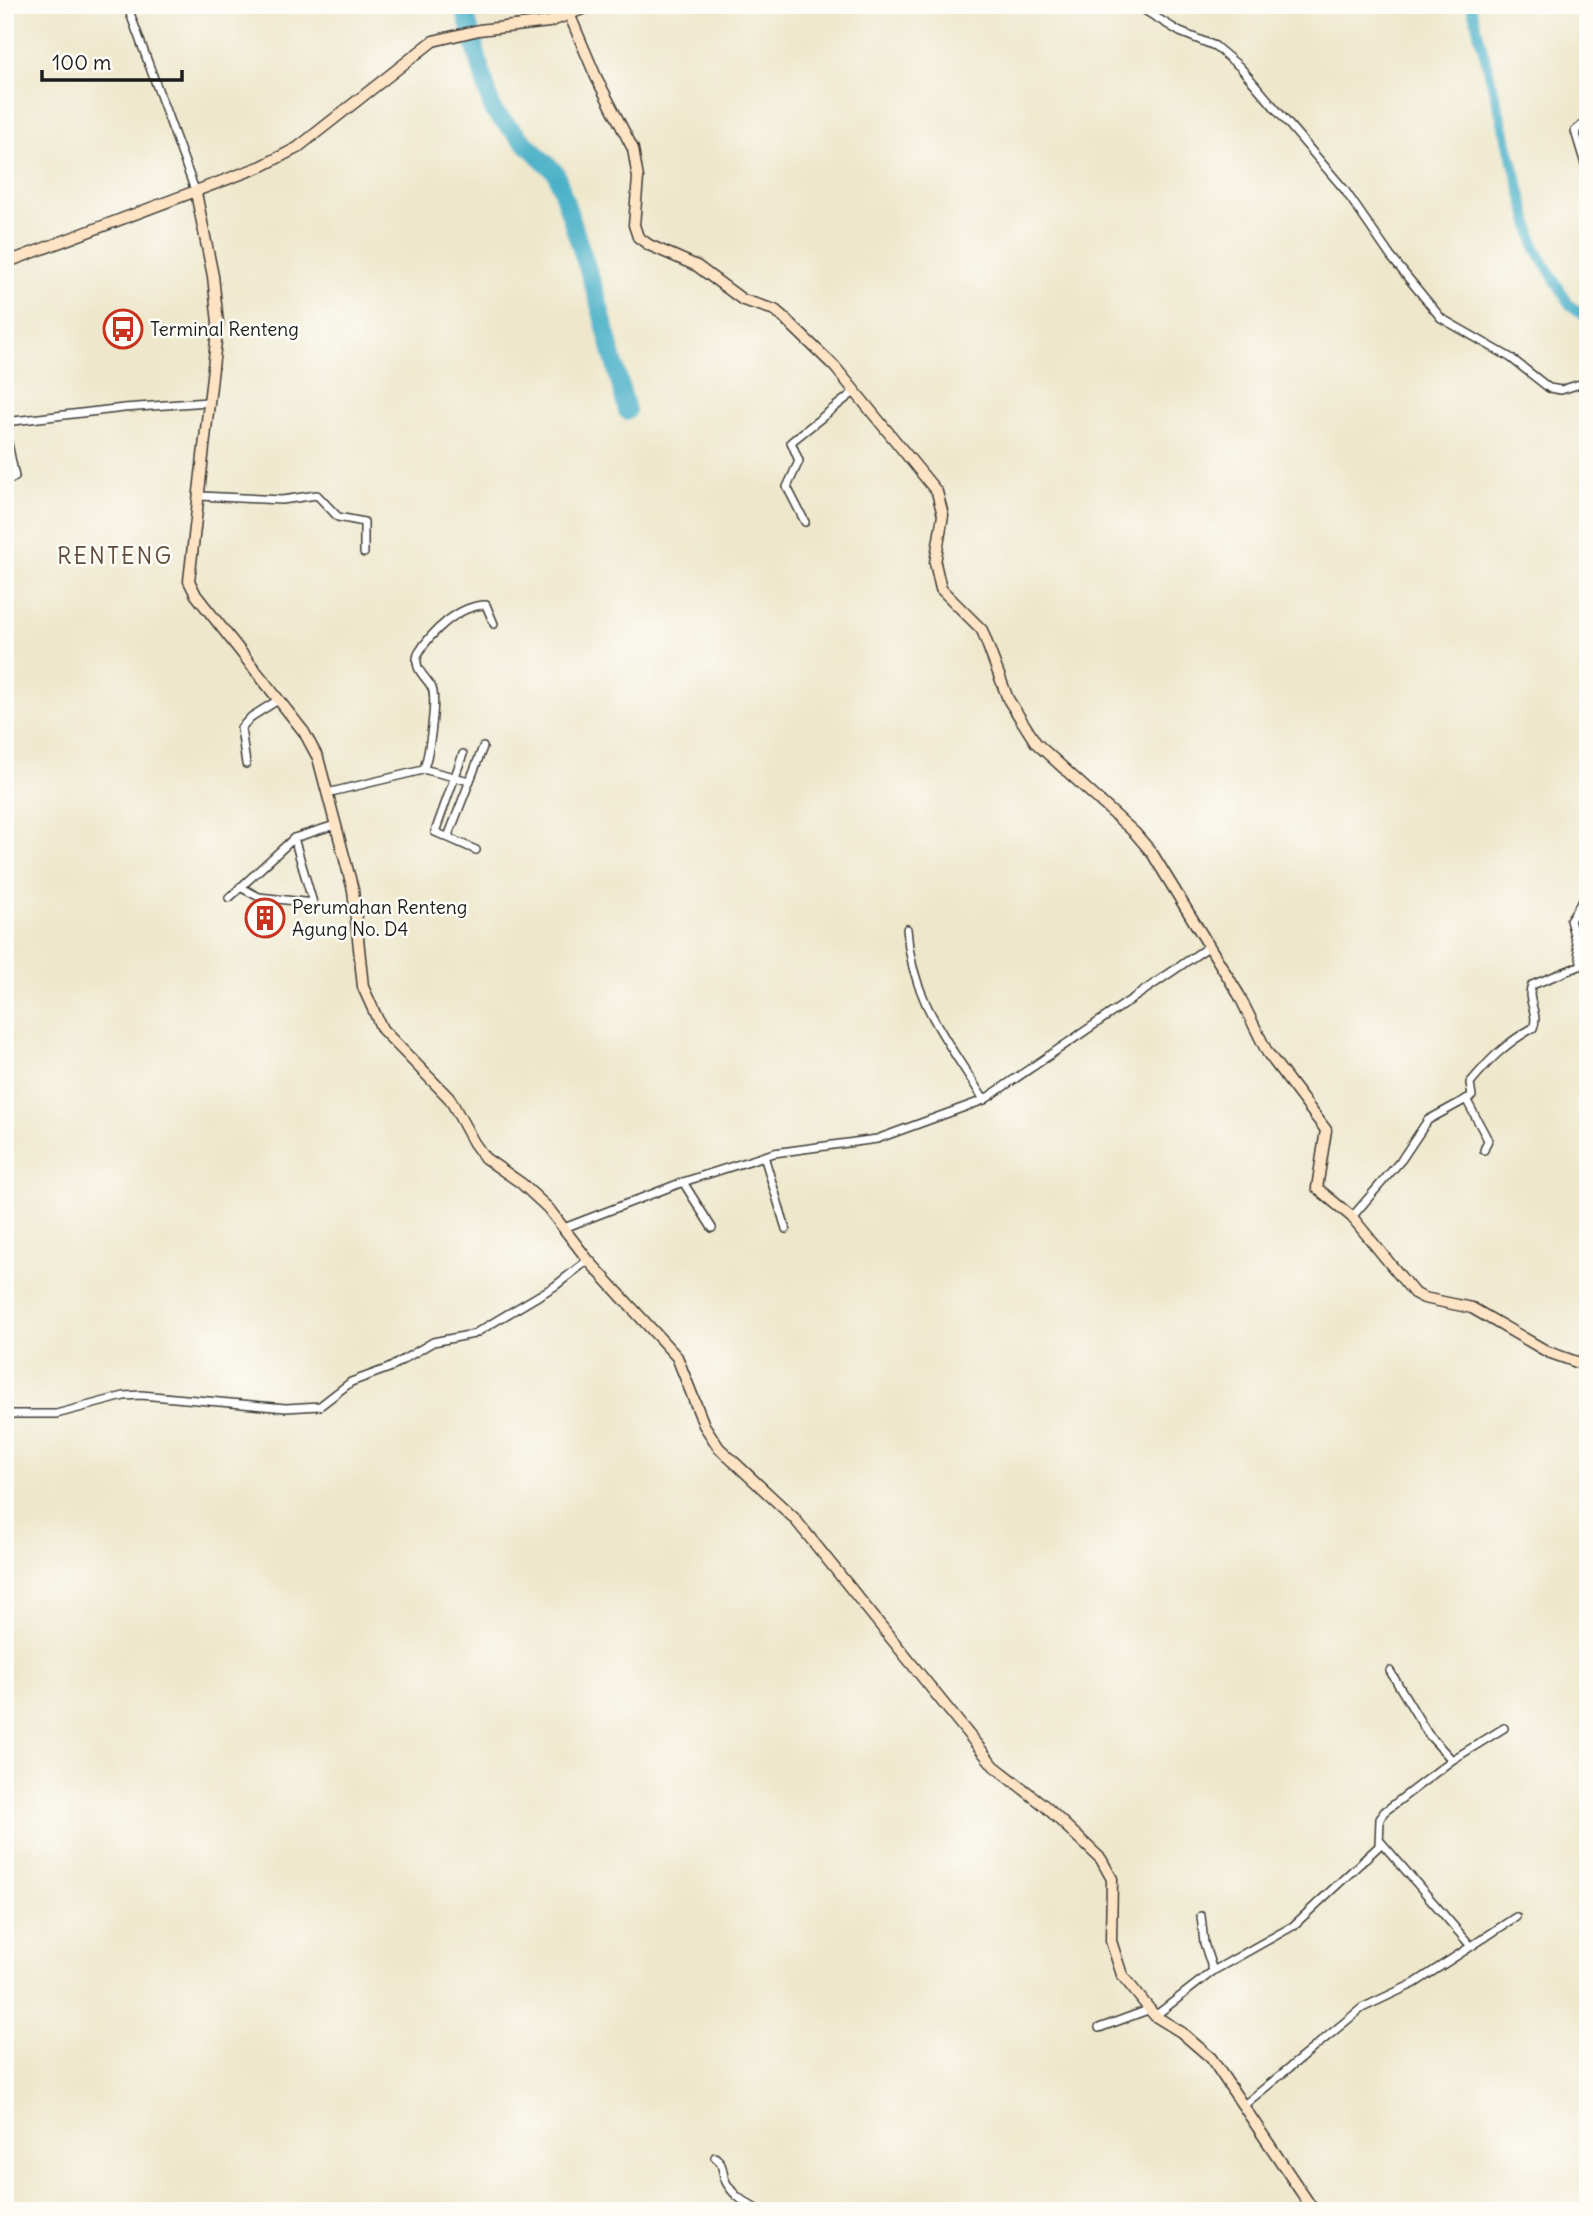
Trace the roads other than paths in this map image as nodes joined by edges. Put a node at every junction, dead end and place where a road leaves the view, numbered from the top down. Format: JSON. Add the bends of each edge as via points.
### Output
{"nodes":[{"id":1,"x":127,"y":5,"type":"edge"},
{"id":2,"x":557,"y":5,"type":"edge"},
{"id":3,"x":593,"y":5,"type":"edge"},
{"id":4,"x":1136,"y":5,"type":"edge"},
{"id":5,"x":1583,"y":5,"type":"edge"},
{"id":6,"x":1588,"y":11,"type":"edge"},
{"id":7,"x":567,"y":17,"type":"junction"},
{"id":8,"x":1588,"y":120,"type":"edge"},
{"id":9,"x":1588,"y":174,"type":"edge"},
{"id":10,"x":196,"y":193,"type":"junction"},
{"id":11,"x":5,"y":263,"type":"edge"},
{"id":12,"x":1588,"y":388,"type":"edge"},
{"id":13,"x":854,"y":393,"type":"junction"},
{"id":14,"x":208,"y":402,"type":"junction"},
{"id":15,"x":5,"y":422,"type":"edge"},
{"id":16,"x":5,"y":429,"type":"edge"},
{"id":17,"x":5,"y":482,"type":"edge"},
{"id":18,"x":200,"y":496,"type":"junction"},
{"id":19,"x":805,"y":522,"type":"dead end"},
{"id":20,"x":363,"y":553,"type":"dead end"},
{"id":21,"x":494,"y":624,"type":"dead end"},
{"id":22,"x":278,"y":700,"type":"junction"},
{"id":23,"x":483,"y":747,"type":"dead end"},
{"id":24,"x":463,"y":754,"type":"dead end"},
{"id":25,"x":246,"y":764,"type":"dead end"},
{"id":26,"x":423,"y":769,"type":"junction"},
{"id":27,"x":455,"y":778,"type":"junction"},
{"id":28,"x":469,"y":781,"type":"junction"},
{"id":29,"x":327,"y":793,"type":"junction"},
{"id":30,"x":335,"y":825,"type":"junction"},
{"id":31,"x":448,"y":837,"type":"junction"},
{"id":32,"x":294,"y":838,"type":"junction"},
{"id":33,"x":475,"y":850,"type":"dead end"},
{"id":34,"x":240,"y":887,"type":"junction"},
{"id":35,"x":1588,"y":892,"type":"edge"},
{"id":36,"x":229,"y":898,"type":"dead end"},
{"id":37,"x":907,"y":929,"type":"dead end"},
{"id":38,"x":1208,"y":947,"type":"junction"},
{"id":39,"x":1466,"y":1099,"type":"junction"},
{"id":40,"x":984,"y":1100,"type":"junction"},
{"id":41,"x":1484,"y":1150,"type":"dead end"},
{"id":42,"x":764,"y":1156,"type":"junction"},
{"id":43,"x":683,"y":1182,"type":"junction"},
{"id":44,"x":1352,"y":1217,"type":"junction"},
{"id":45,"x":564,"y":1228,"type":"junction"},
{"id":46,"x":712,"y":1228,"type":"dead end"},
{"id":47,"x":786,"y":1229,"type":"dead end"},
{"id":48,"x":588,"y":1260,"type":"junction"},
{"id":49,"x":1588,"y":1366,"type":"edge"},
{"id":50,"x":5,"y":1414,"type":"edge"},
{"id":51,"x":1390,"y":1671,"type":"dead end"},
{"id":52,"x":1504,"y":1728,"type":"dead end"},
{"id":53,"x":1452,"y":1760,"type":"junction"},
{"id":54,"x":1381,"y":1842,"type":"junction"},
{"id":55,"x":1201,"y":1916,"type":"dead end"},
{"id":56,"x":1516,"y":1917,"type":"dead end"},
{"id":57,"x":1470,"y":1945,"type":"junction"},
{"id":58,"x":1213,"y":1971,"type":"junction"},
{"id":59,"x":1151,"y":2013,"type":"junction"},
{"id":60,"x":1099,"y":2028,"type":"dead end"},
{"id":61,"x":1244,"y":2105,"type":"junction"},
{"id":62,"x":716,"y":2157,"type":"dead end"},
{"id":63,"x":760,"y":2211,"type":"edge"},
{"id":64,"x":1314,"y":2211,"type":"edge"}],
"edges":[{"from":1,"to":10,"type":"street"},
{"from":2,"to":7,"type":"street"},
{"from":3,"to":7,"type":"street"},
{"from":4,"to":12,"type":"street","via":[[1180,32],[1215,46],[1240,68],[1344,188],[1391,257],[1441,318],[1511,358],[1549,388],[1561,390],[1583,383]]},
{"from":5,"to":6,"type":"street"},
{"from":7,"to":10,"type":"street","via":[[440,38],[297,148]]},
{"from":7,"to":13,"type":"street","via":[[633,149],[638,237],[697,266],[743,300],[775,310],[835,367]]},
{"from":8,"to":9,"type":"street","via":[[1575,131]]},
{"from":10,"to":11,"type":"street"},
{"from":10,"to":14,"type":"street","via":[[218,323]]},
{"from":13,"to":19,"type":"street","via":[[790,442],[799,461],[787,487]]},
{"from":13,"to":38,"type":"street","via":[[937,492],[943,515],[936,577],[947,597],[982,630],[1014,711],[1045,753],[1144,843]]},
{"from":14,"to":15,"type":"street"},
{"from":14,"to":18,"type":"street"},
{"from":16,"to":17,"type":"street","via":[[15,477]]},
{"from":18,"to":20,"type":"street","via":[[282,500],[317,495],[338,517],[364,522]]},
{"from":18,"to":22,"type":"street","via":[[190,586]]},
{"from":21,"to":26,"type":"street","via":[[487,606],[463,610],[418,654],[419,672],[433,697]]},
{"from":22,"to":25,"type":"street","via":[[241,728]]},
{"from":22,"to":29,"type":"street","via":[[311,746]]},
{"from":23,"to":28,"type":"street"},
{"from":24,"to":27,"type":"street"},
{"from":26,"to":27,"type":"street"},
{"from":26,"to":29,"type":"street"},
{"from":27,"to":28,"type":"street"},
{"from":27,"to":31,"type":"street","via":[[435,832]]},
{"from":28,"to":31,"type":"street"},
{"from":29,"to":30,"type":"street"},
{"from":30,"to":32,"type":"street"},
{"from":30,"to":45,"type":"street","via":[[358,917],[363,987],[373,1015],[450,1099],[485,1158],[537,1197]]},
{"from":31,"to":33,"type":"street"},
{"from":32,"to":34,"type":"street"},
{"from":32,"to":34,"type":"street","via":[[313,903],[260,897]]},
{"from":34,"to":36,"type":"street"},
{"from":35,"to":39,"type":"street","via":[[1570,920],[1582,965],[1532,985],[1529,992],[1536,1023],[1487,1063],[1470,1083],[1472,1095]]},
{"from":37,"to":40,"type":"street","via":[[910,964],[928,1013]]},
{"from":38,"to":40,"type":"street"},
{"from":38,"to":44,"type":"street","via":[[1239,995],[1267,1052],[1325,1130],[1316,1186]]},
{"from":39,"to":41,"type":"street","via":[[1488,1140]]},
{"from":39,"to":44,"type":"street","via":[[1428,1120],[1402,1159]]},
{"from":40,"to":42,"type":"street","via":[[877,1139]]},
{"from":42,"to":43,"type":"street"},
{"from":42,"to":47,"type":"street"},
{"from":43,"to":45,"type":"street"},
{"from":43,"to":46,"type":"street"},
{"from":44,"to":49,"type":"street","via":[[1419,1296],[1472,1308],[1536,1347]]},
{"from":45,"to":48,"type":"street"},
{"from":48,"to":50,"type":"street","via":[[555,1286],[474,1334],[433,1342],[389,1368],[351,1382],[320,1406],[286,1408],[141,1395],[56,1414]]},
{"from":48,"to":59,"type":"street","via":[[677,1357],[704,1425],[719,1448],[794,1518],[994,1766],[1101,1859],[1112,1879],[1115,1958]]},
{"from":51,"to":53,"type":"street","via":[[1428,1734]]},
{"from":52,"to":53,"type":"street"},
{"from":53,"to":54,"type":"street","via":[[1384,1812]]},
{"from":54,"to":57,"type":"street"},
{"from":54,"to":58,"type":"street","via":[[1293,1926]]},
{"from":55,"to":58,"type":"street"},
{"from":56,"to":57,"type":"street"},
{"from":57,"to":61,"type":"street","via":[[1415,1983],[1362,2008]]},
{"from":58,"to":59,"type":"street"},
{"from":59,"to":60,"type":"street"},
{"from":59,"to":61,"type":"street","via":[[1205,2051]]},
{"from":61,"to":64,"type":"street"},
{"from":62,"to":63,"type":"street","via":[[723,2164],[728,2185]]}]}
